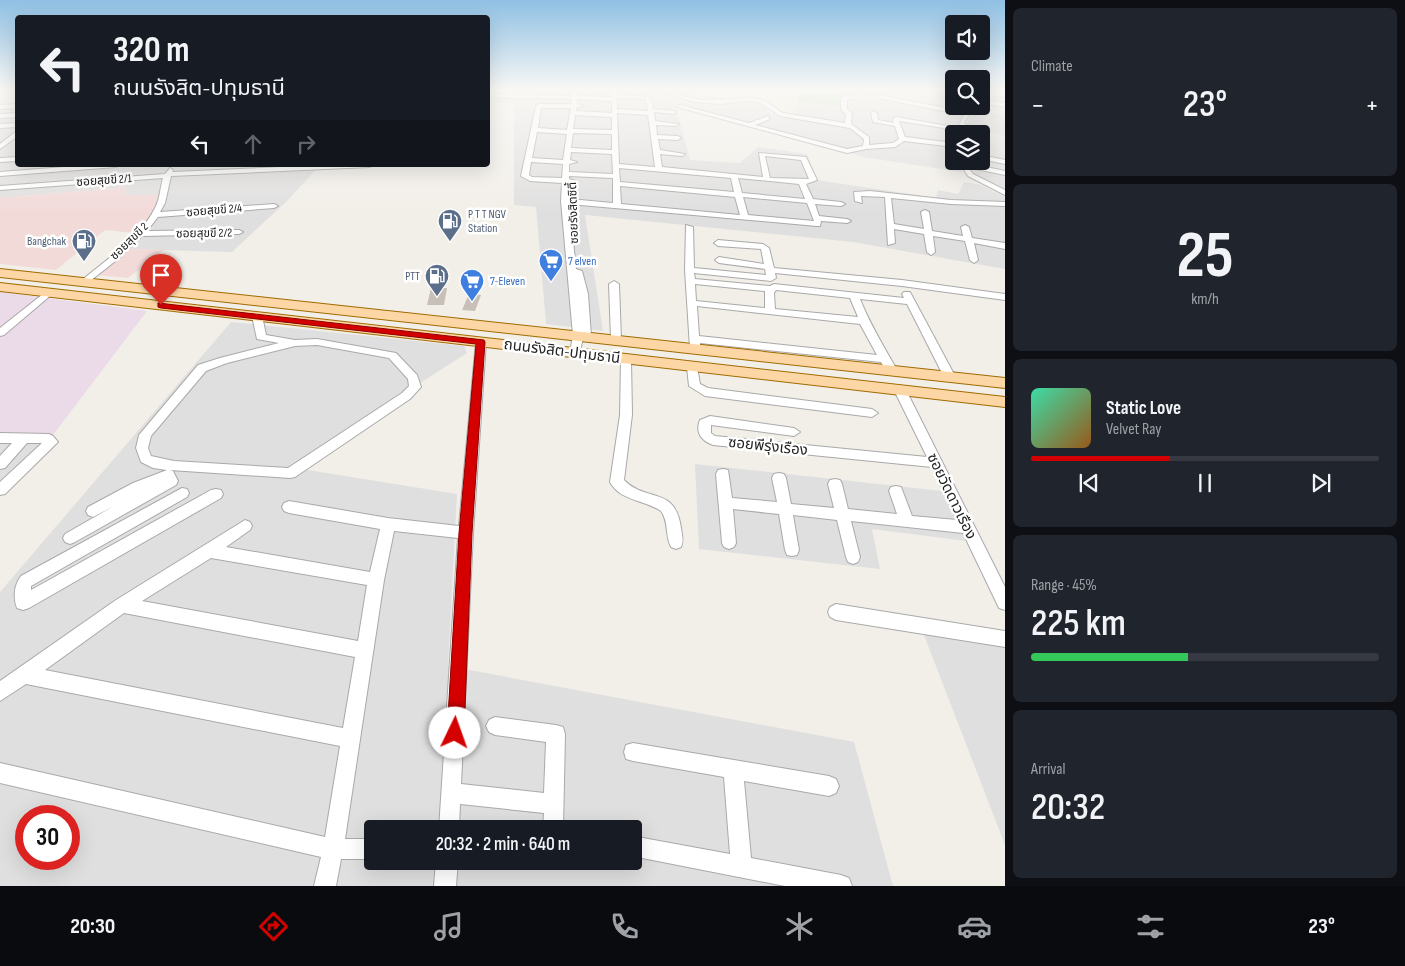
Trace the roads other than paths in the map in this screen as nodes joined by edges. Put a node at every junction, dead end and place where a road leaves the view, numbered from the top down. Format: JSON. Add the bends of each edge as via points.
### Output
{"nodes":[{"id":1,"x":533,"y":130,"type":"edge"},
{"id":2,"x":547,"y":130,"type":"edge"},
{"id":3,"x":653,"y":130,"type":"edge"},
{"id":4,"x":769,"y":130,"type":"edge"},
{"id":5,"x":857,"y":130,"type":"edge"},
{"id":6,"x":899,"y":130,"type":"edge"},
{"id":7,"x":573,"y":131,"type":"junction"},
{"id":8,"x":615,"y":132,"type":"joint"},
{"id":9,"x":15,"y":134,"type":"edge"},
{"id":10,"x":15,"y":135,"type":"edge"},
{"id":11,"x":0,"y":136,"type":"edge"},
{"id":12,"x":654,"y":137,"type":"junction"},
{"id":13,"x":678,"y":138,"type":"dead end"},
{"id":14,"x":903,"y":139,"type":"junction"},
{"id":15,"x":945,"y":144,"type":"edge"},
{"id":16,"x":9,"y":147,"type":"dead end"},
{"id":17,"x":866,"y":147,"type":"junction"},
{"id":18,"x":0,"y":148,"type":"edge"},
{"id":19,"x":572,"y":150,"type":"junction"},
{"id":20,"x":616,"y":152,"type":"junction"},
{"id":21,"x":656,"y":152,"type":"junction"},
{"id":22,"x":990,"y":153,"type":"edge"},
{"id":23,"x":682,"y":154,"type":"dead end"},
{"id":24,"x":1005,"y":154,"type":"edge"},
{"id":25,"x":15,"y":159,"type":"edge"},
{"id":26,"x":990,"y":159,"type":"edge"},
{"id":27,"x":0,"y":160,"type":"edge"},
{"id":28,"x":527,"y":160,"type":"junction"},
{"id":29,"x":570,"y":162,"type":"junction"},
{"id":30,"x":1005,"y":162,"type":"edge"},
{"id":31,"x":990,"y":163,"type":"edge"},
{"id":32,"x":617,"y":166,"type":"junction"},
{"id":33,"x":1005,"y":166,"type":"edge"},
{"id":34,"x":90,"y":167,"type":"edge"},
{"id":35,"x":171,"y":167,"type":"edge"},
{"id":36,"x":329,"y":167,"type":"edge"},
{"id":37,"x":659,"y":169,"type":"junction"},
{"id":38,"x":990,"y":169,"type":"edge"},
{"id":39,"x":967,"y":170,"type":"edge"},
{"id":40,"x":677,"y":171,"type":"junction"},
{"id":41,"x":1005,"y":173,"type":"edge"},
{"id":42,"x":0,"y":174,"type":"edge"},
{"id":43,"x":167,"y":175,"type":"junction"},
{"id":44,"x":734,"y":176,"type":"junction"},
{"id":45,"x":569,"y":177,"type":"junction"},
{"id":46,"x":765,"y":179,"type":"junction"},
{"id":47,"x":617,"y":180,"type":"junction"},
{"id":48,"x":802,"y":182,"type":"junction"},
{"id":49,"x":0,"y":188,"type":"edge"},
{"id":50,"x":1005,"y":193,"type":"edge"},
{"id":51,"x":739,"y":195,"type":"junction"},
{"id":52,"x":768,"y":198,"type":"junction"},
{"id":53,"x":888,"y":198,"type":"dead end"},
{"id":54,"x":679,"y":200,"type":"junction"},
{"id":55,"x":568,"y":201,"type":"junction"},
{"id":56,"x":859,"y":201,"type":"dead end"},
{"id":57,"x":809,"y":202,"type":"junction"},
{"id":58,"x":617,"y":204,"type":"junction"},
{"id":59,"x":841,"y":204,"type":"dead end"},
{"id":60,"x":1005,"y":204,"type":"edge"},
{"id":61,"x":274,"y":206,"type":"dead end"},
{"id":62,"x":925,"y":212,"type":"dead end"},
{"id":63,"x":155,"y":215,"type":"junction"},
{"id":64,"x":744,"y":217,"type":"junction"},
{"id":65,"x":816,"y":218,"type":"junction"},
{"id":66,"x":846,"y":221,"type":"dead end"},
{"id":67,"x":890,"y":226,"type":"junction"},
{"id":68,"x":689,"y":227,"type":"dead end"},
{"id":69,"x":965,"y":227,"type":"dead end"},
{"id":70,"x":170,"y":230,"type":"dead end"},
{"id":71,"x":141,"y":232,"type":"junction"},
{"id":72,"x":239,"y":232,"type":"dead end"},
{"id":73,"x":928,"y":233,"type":"junction"},
{"id":74,"x":969,"y":241,"type":"junction"},
{"id":75,"x":718,"y":243,"type":"dead end"},
{"id":76,"x":891,"y":243,"type":"dead end"},
{"id":77,"x":1005,"y":246,"type":"edge"},
{"id":78,"x":930,"y":252,"type":"dead end"},
{"id":79,"x":719,"y":260,"type":"dead end"},
{"id":80,"x":974,"y":260,"type":"dead end"},
{"id":81,"x":689,"y":270,"type":"junction"},
{"id":82,"x":0,"y":273,"type":"edge"},
{"id":83,"x":771,"y":278,"type":"junction"},
{"id":84,"x":690,"y":281,"type":"junction"},
{"id":85,"x":85,"y":282,"type":"junction"},
{"id":86,"x":902,"y":283,"type":"junction"},
{"id":87,"x":614,"y":284,"type":"dead end"},
{"id":88,"x":0,"y":287,"type":"edge"},
{"id":89,"x":48,"y":293,"type":"junction"},
{"id":90,"x":854,"y":296,"type":"junction"},
{"id":91,"x":1005,"y":297,"type":"edge"},
{"id":92,"x":910,"y":301,"type":"junction"},
{"id":93,"x":692,"y":303,"type":"junction"},
{"id":94,"x":770,"y":311,"type":"junction"},
{"id":95,"x":257,"y":316,"type":"junction"},
{"id":96,"x":864,"y":321,"type":"junction"},
{"id":97,"x":0,"y":333,"type":"edge"},
{"id":98,"x":582,"y":335,"type":"junction"},
{"id":99,"x":261,"y":337,"type":"junction"},
{"id":100,"x":616,"y":339,"type":"junction"},
{"id":101,"x":481,"y":342,"type":"junction"},
{"id":102,"x":295,"y":343,"type":"junction"},
{"id":103,"x":695,"y":343,"type":"junction"},
{"id":104,"x":575,"y":353,"type":"junction"},
{"id":105,"x":249,"y":355,"type":"junction"},
{"id":106,"x":626,"y":359,"type":"junction"},
{"id":107,"x":889,"y":365,"type":"junction"},
{"id":108,"x":692,"y":367,"type":"junction"},
{"id":109,"x":949,"y":376,"type":"junction"},
{"id":110,"x":1005,"y":383,"type":"edge"},
{"id":111,"x":900,"y":390,"type":"junction"},
{"id":112,"x":1005,"y":402,"type":"edge"},
{"id":113,"x":872,"y":413,"type":"dead end"},
{"id":114,"x":794,"y":432,"type":"dead end"},
{"id":115,"x":0,"y":438,"type":"edge"},
{"id":116,"x":24,"y":438,"type":"junction"},
{"id":117,"x":936,"y":463,"type":"junction"},
{"id":118,"x":0,"y":464,"type":"edge"},
{"id":119,"x":171,"y":474,"type":"junction"},
{"id":120,"x":724,"y":474,"type":"dead end"},
{"id":121,"x":779,"y":478,"type":"dead end"},
{"id":122,"x":835,"y":484,"type":"dead end"},
{"id":123,"x":0,"y":490,"type":"edge"},
{"id":124,"x":896,"y":492,"type":"dead end"},
{"id":125,"x":182,"y":493,"type":"junction"},
{"id":126,"x":216,"y":494,"type":"dead end"},
{"id":127,"x":726,"y":503,"type":"junction"},
{"id":128,"x":192,"y":507,"type":"junction"},
{"id":129,"x":289,"y":507,"type":"dead end"},
{"id":130,"x":784,"y":509,"type":"junction"},
{"id":131,"x":93,"y":511,"type":"dead end"},
{"id":132,"x":843,"y":515,"type":"junction"},
{"id":133,"x":907,"y":521,"type":"junction"},
{"id":134,"x":388,"y":524,"type":"junction"},
{"id":135,"x":245,"y":526,"type":"dead end"},
{"id":136,"x":968,"y":528,"type":"junction"},
{"id":137,"x":466,"y":533,"type":"junction"},
{"id":138,"x":70,"y":538,"type":"dead end"},
{"id":139,"x":729,"y":542,"type":"dead end"},
{"id":140,"x":676,"y":543,"type":"dead end"},
{"id":141,"x":792,"y":550,"type":"dead end"},
{"id":142,"x":209,"y":551,"type":"junction"},
{"id":143,"x":853,"y":558,"type":"dead end"},
{"id":144,"x":376,"y":580,"type":"junction"},
{"id":145,"x":1005,"y":603,"type":"edge"},
{"id":146,"x":122,"y":605,"type":"junction"},
{"id":147,"x":836,"y":612,"type":"dead end"},
{"id":148,"x":1005,"y":639,"type":"edge"},
{"id":149,"x":365,"y":651,"type":"junction"},
{"id":150,"x":24,"y":674,"type":"junction"},
{"id":151,"x":0,"y":692,"type":"edge"},
{"id":152,"x":495,"y":726,"type":"dead end"},
{"id":153,"x":351,"y":739,"type":"junction"},
{"id":154,"x":633,"y":752,"type":"dead end"},
{"id":155,"x":734,"y":769,"type":"junction"},
{"id":156,"x":0,"y":773,"type":"edge"},
{"id":157,"x":829,"y":786,"type":"dead end"},
{"id":158,"x":452,"y":793,"type":"junction"},
{"id":159,"x":554,"y":804,"type":"junction"},
{"id":160,"x":450,"y":820,"type":"edge"},
{"id":161,"x":553,"y":820,"type":"edge"},
{"id":162,"x":642,"y":848,"type":"edge"},
{"id":163,"x":364,"y":849,"type":"edge"},
{"id":164,"x":333,"y":850,"type":"junction"},
{"id":165,"x":741,"y":866,"type":"junction"},
{"id":166,"x":446,"y":870,"type":"edge"},
{"id":167,"x":325,"y":886,"type":"edge"},
{"id":168,"x":445,"y":886,"type":"edge"},
{"id":169,"x":841,"y":886,"type":"edge"}],
"edges":[{"from":1,"to":28,"type":"street"},
{"from":2,"to":7,"type":"street"},
{"from":3,"to":12,"type":"street"},
{"from":4,"to":17,"type":"street","via":[[839,150]]},
{"from":5,"to":17,"type":"street","via":[[867,138]]},
{"from":6,"to":14,"type":"street"},
{"from":7,"to":8,"type":"street"},
{"from":7,"to":19,"type":"street","name":"ซอยรังสิตซิตี้"},
{"from":8,"to":20,"type":"street"},
{"from":9,"to":11,"type":"street"},
{"from":10,"to":18,"type":"street"},
{"from":12,"to":13,"type":"street"},
{"from":12,"to":21,"type":"street"},
{"from":14,"to":15,"type":"street"},
{"from":14,"to":17,"type":"street","via":[[889,147]]},
{"from":16,"to":18,"type":"street"},
{"from":19,"to":20,"type":"street"},
{"from":19,"to":29,"type":"street","name":"ซอยรังสิตซิตี้"},
{"from":20,"to":32,"type":"street"},
{"from":21,"to":23,"type":"street"},
{"from":21,"to":37,"type":"street"},
{"from":22,"to":24,"type":"street"},
{"from":25,"to":27,"type":"street"},
{"from":26,"to":30,"type":"street"},
{"from":28,"to":29,"type":"street"},
{"from":28,"to":45,"type":"street","via":[[526,178]]},
{"from":29,"to":45,"type":"street","name":"ซอยรังสิตซิตี้"},
{"from":31,"to":33,"type":"street"},
{"from":32,"to":37,"type":"street"},
{"from":32,"to":47,"type":"street"},
{"from":34,"to":42,"type":"street"},
{"from":35,"to":43,"type":"street","name":"ซอยสุขขี 2"},
{"from":36,"to":43,"type":"street","name":"ซอยสุขขี 2/1"},
{"from":37,"to":40,"type":"street"},
{"from":38,"to":41,"type":"street"},
{"from":39,"to":50,"type":"street","via":[[970,175]]},
{"from":40,"to":44,"type":"street"},
{"from":40,"to":54,"type":"street"},
{"from":43,"to":49,"type":"street","name":"ซอยสุขขี 2/1"},
{"from":43,"to":63,"type":"street","name":"ซอยสุขขี 2"},
{"from":44,"to":46,"type":"street"},
{"from":44,"to":51,"type":"street"},
{"from":45,"to":47,"type":"street"},
{"from":45,"to":55,"type":"street","name":"ซอยรังสิตซิตี้"},
{"from":46,"to":48,"type":"street"},
{"from":46,"to":48,"type":"street","via":[[761,154],[804,158],[813,180]]},
{"from":46,"to":52,"type":"street"},
{"from":47,"to":54,"type":"street"},
{"from":47,"to":58,"type":"street"},
{"from":48,"to":57,"type":"street"},
{"from":51,"to":52,"type":"street"},
{"from":51,"to":54,"type":"street"},
{"from":51,"to":64,"type":"street"},
{"from":52,"to":57,"type":"street"},
{"from":53,"to":67,"type":"street"},
{"from":54,"to":58,"type":"street"},
{"from":54,"to":64,"type":"street"},
{"from":55,"to":58,"type":"street"},
{"from":55,"to":98,"type":"street","name":"ซอยรังสิตซิตี้","via":[[570,257]]},
{"from":55,"to":98,"type":"street","name":"ซอยรังสิตซิตี้","via":[[583,294]]},
{"from":56,"to":60,"type":"street","via":[[857,194],[870,193]]},
{"from":57,"to":59,"type":"street"},
{"from":57,"to":65,"type":"street"},
{"from":61,"to":63,"type":"street","name":"ซอยสุขขี 2/4"},
{"from":62,"to":73,"type":"street"},
{"from":63,"to":71,"type":"street","name":"ซอยสุขขี 2"},
{"from":64,"to":65,"type":"street","via":[[811,224],[816,224]]},
{"from":65,"to":66,"type":"street"},
{"from":67,"to":73,"type":"street"},
{"from":67,"to":76,"type":"street"},
{"from":68,"to":81,"type":"street"},
{"from":69,"to":74,"type":"street"},
{"from":70,"to":71,"type":"street"},
{"from":71,"to":72,"type":"street","name":"ซอยสุขขี 2/2"},
{"from":71,"to":85,"type":"street","name":"ซอยสุขขี 2"},
{"from":73,"to":74,"type":"street"},
{"from":73,"to":78,"type":"street"},
{"from":74,"to":77,"type":"street"},
{"from":74,"to":80,"type":"street"},
{"from":75,"to":83,"type":"street","via":[[763,247]]},
{"from":79,"to":83,"type":"street"},
{"from":81,"to":83,"type":"street"},
{"from":81,"to":84,"type":"street"},
{"from":82,"to":85,"type":"main road","name":"ถนนรังสิต-ปทุมธานี"},
{"from":83,"to":84,"type":"street"},
{"from":83,"to":86,"type":"street"},
{"from":83,"to":90,"type":"street"},
{"from":83,"to":94,"type":"street"},
{"from":84,"to":93,"type":"street"},
{"from":85,"to":98,"type":"main road","name":"ถนนรังสิต-ปทุมธานี"},
{"from":86,"to":91,"type":"street"},
{"from":86,"to":92,"type":"street"},
{"from":87,"to":100,"type":"street"},
{"from":88,"to":89,"type":"main road","name":"ถนนรังสิต-ปทุมธานี"},
{"from":89,"to":95,"type":"main road","name":"ถนนรังสิต-ปทุมธานี"},
{"from":89,"to":97,"type":"street"},
{"from":90,"to":92,"type":"street"},
{"from":90,"to":96,"type":"street"},
{"from":92,"to":109,"type":"street"},
{"from":93,"to":94,"type":"street"},
{"from":93,"to":103,"type":"street"},
{"from":94,"to":96,"type":"street"},
{"from":95,"to":99,"type":"street"},
{"from":95,"to":101,"type":"main road","name":"ถนนรังสิต-ปทุมธานี"},
{"from":96,"to":107,"type":"street"},
{"from":98,"to":100,"type":"main road","name":"ถนนรังสิต-ปทุมธานี"},
{"from":98,"to":104,"type":"street"},
{"from":99,"to":102,"type":"street"},
{"from":99,"to":105,"type":"street"},
{"from":100,"to":103,"type":"main road","name":"ถนนรังสิต-ปทุมธานี"},
{"from":101,"to":104,"type":"main road","name":"ถนนรังสิต-ปทุมธานี"},
{"from":101,"to":137,"type":"street"},
{"from":102,"to":105,"type":"street"},
{"from":102,"to":119,"type":"street","via":[[317,342],[392,355],[414,378],[415,387],[290,473]]},
{"from":103,"to":107,"type":"main road","name":"ถนนรังสิต-ปทุมธานี"},
{"from":104,"to":106,"type":"main road","name":"ถนนรังสิต-ปทุมธานี"},
{"from":105,"to":119,"type":"street","via":[[198,370],[145,435],[142,448],[146,459]]},
{"from":106,"to":108,"type":"main road","name":"ถนนรังสิต-ปทุมธานี"},
{"from":106,"to":140,"type":"street","via":[[626,415],[617,482],[628,492],[670,510]]},
{"from":107,"to":109,"type":"main road","name":"ถนนรังสิต-ปทุมธานี"},
{"from":108,"to":111,"type":"main road","name":"ถนนรังสิต-ปทุมธานี"},
{"from":108,"to":113,"type":"street","via":[[695,386],[705,392]]},
{"from":109,"to":110,"type":"main road","name":"ถนนรังสิต-ปทุมธานี"},
{"from":111,"to":112,"type":"main road","name":"ถนนรังสิต-ปทุมธานี"},
{"from":111,"to":117,"type":"street","name":"ซอยวัดดาวเรือง"},
{"from":114,"to":117,"type":"street","name":"ซอยพีรุ่งเรือง","via":[[710,420],[704,423],[704,433],[713,440]]},
{"from":115,"to":116,"type":"street"},
{"from":116,"to":118,"type":"street"},
{"from":116,"to":123,"type":"street","via":[[49,439],[52,442]]},
{"from":117,"to":136,"type":"street","name":"ซอยวัดดาวเรือง"},
{"from":119,"to":125,"type":"street"},
{"from":119,"to":131,"type":"street"},
{"from":119,"to":138,"type":"street"},
{"from":120,"to":127,"type":"street"},
{"from":121,"to":130,"type":"street"},
{"from":122,"to":132,"type":"street"},
{"from":124,"to":133,"type":"street"},
{"from":125,"to":128,"type":"street"},
{"from":125,"to":128,"type":"street","via":[[26,581],[22,585],[23,603]]},
{"from":126,"to":128,"type":"street"},
{"from":127,"to":130,"type":"street"},
{"from":127,"to":139,"type":"street"},
{"from":129,"to":134,"type":"street"},
{"from":130,"to":132,"type":"street"},
{"from":130,"to":141,"type":"street"},
{"from":132,"to":133,"type":"street"},
{"from":132,"to":143,"type":"street"},
{"from":133,"to":136,"type":"street"},
{"from":134,"to":137,"type":"street"},
{"from":134,"to":144,"type":"street"},
{"from":135,"to":142,"type":"street"},
{"from":136,"to":145,"type":"street","name":"ซอยวัดดาวเรือง"},
{"from":137,"to":158,"type":"street"},
{"from":142,"to":144,"type":"street"},
{"from":142,"to":146,"type":"street"},
{"from":144,"to":149,"type":"street"},
{"from":146,"to":149,"type":"street"},
{"from":146,"to":150,"type":"street"},
{"from":147,"to":148,"type":"street"},
{"from":149,"to":153,"type":"street"},
{"from":150,"to":151,"type":"street"},
{"from":150,"to":153,"type":"street"},
{"from":152,"to":159,"type":"street","via":[[556,734]]},
{"from":153,"to":164,"type":"street"},
{"from":154,"to":155,"type":"street"},
{"from":155,"to":157,"type":"street"},
{"from":155,"to":165,"type":"street"},
{"from":156,"to":164,"type":"street"},
{"from":158,"to":159,"type":"street"},
{"from":158,"to":160,"type":"street"},
{"from":159,"to":161,"type":"street"},
{"from":162,"to":165,"type":"street"},
{"from":163,"to":164,"type":"street"},
{"from":164,"to":167,"type":"street"},
{"from":165,"to":169,"type":"street"},
{"from":166,"to":168,"type":"street"}]}
